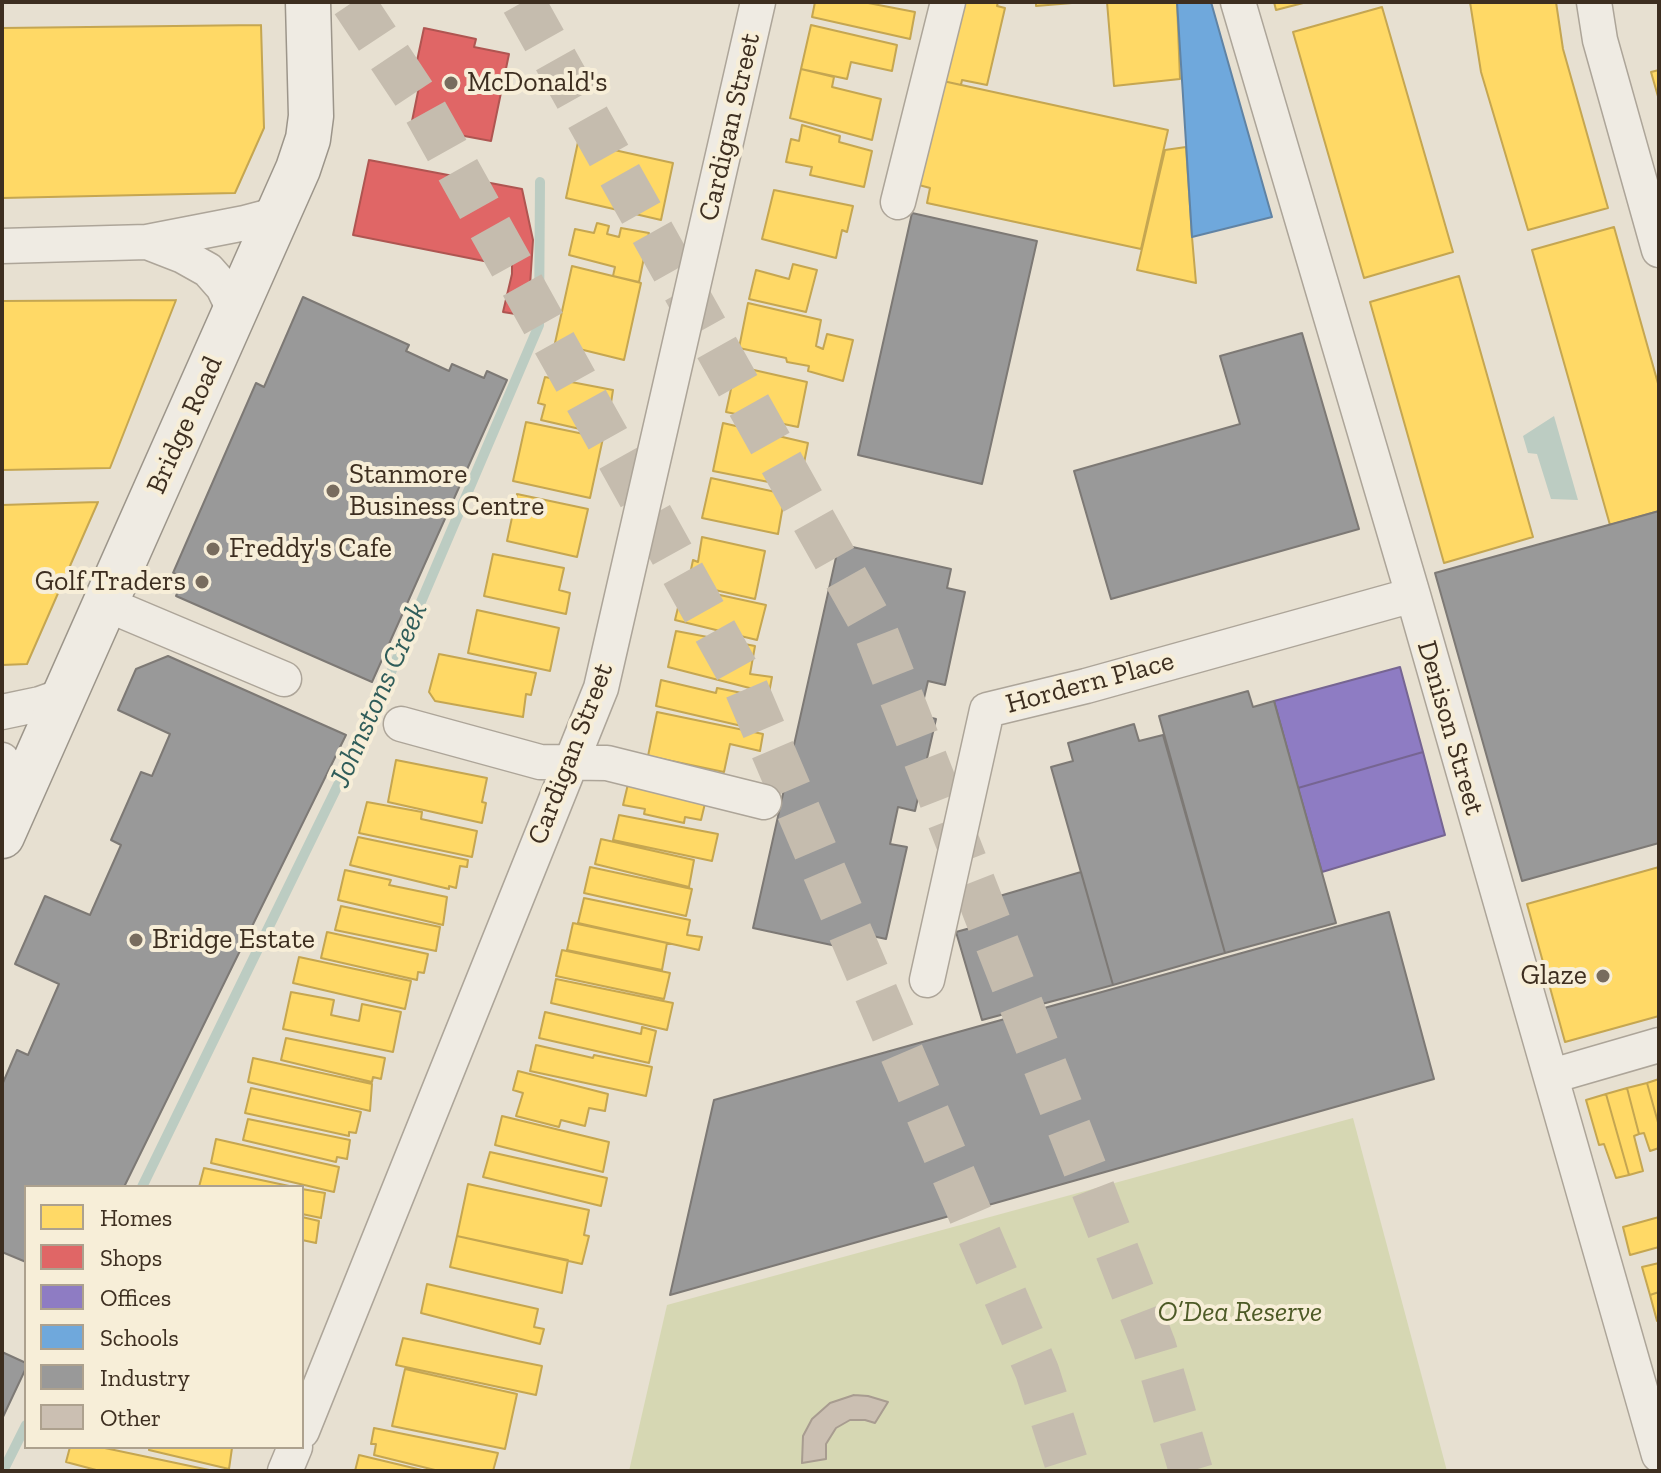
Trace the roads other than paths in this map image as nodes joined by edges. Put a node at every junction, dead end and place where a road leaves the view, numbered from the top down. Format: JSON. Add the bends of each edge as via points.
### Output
{"nodes":[{"id":1,"x":308,"y":2,"type":"edge"},
{"id":2,"x":758,"y":2,"type":"edge"},
{"id":3,"x":948,"y":2,"type":"edge"},
{"id":4,"x":1238,"y":2,"type":"edge"},
{"id":5,"x":1594,"y":2,"type":"edge"},
{"id":6,"x":898,"y":202,"type":"dead end"},
{"id":7,"x":279,"y":214,"type":"junction"},
{"id":8,"x":147,"y":242,"type":"junction"},
{"id":9,"x":2,"y":246,"type":"edge"},
{"id":10,"x":1659,"y":250,"type":"edge"},
{"id":11,"x":235,"y":312,"type":"junction"},
{"id":12,"x":1413,"y":595,"type":"junction"},
{"id":13,"x":106,"y":604,"type":"junction"},
{"id":14,"x":284,"y":679,"type":"dead end"},
{"id":15,"x":65,"y":695,"type":"junction"},
{"id":16,"x":2,"y":712,"type":"edge"},
{"id":17,"x":401,"y":724,"type":"dead end"},
{"id":18,"x":570,"y":762,"type":"junction"},
{"id":19,"x":8,"y":798,"type":"edge"},
{"id":20,"x":764,"y":802,"type":"dead end"},
{"id":21,"x":927,"y":980,"type":"dead end"},
{"id":22,"x":1659,"y":1045,"type":"edge"},
{"id":23,"x":1552,"y":1076,"type":"junction"},
{"id":24,"x":304,"y":1426,"type":"edge"},
{"id":25,"x":294,"y":1449,"type":"edge"},
{"id":26,"x":1659,"y":1455,"type":"edge"},
{"id":27,"x":285,"y":1471,"type":"edge"}],
"edges":[{"from":1,"to":7,"type":"main road","name":"Bridge Road","via":[[308,139]]},
{"from":2,"to":18,"type":"street","name":"Cardigan Street","via":[[601,688]]},
{"from":3,"to":6,"type":"street"},
{"from":4,"to":12,"type":"street","name":"Denison Street"},
{"from":5,"to":10,"type":"street"},
{"from":7,"to":8,"type":"street"},
{"from":7,"to":11,"type":"main road","name":"Bridge Road"},
{"from":8,"to":9,"type":"street"},
{"from":8,"to":11,"type":"street","via":[[208,270]]},
{"from":11,"to":13,"type":"main road","name":"Bridge Road"},
{"from":12,"to":21,"type":"street","name":"Hordern Place","via":[[987,710]]},
{"from":12,"to":23,"type":"street","name":"Denison Street"},
{"from":13,"to":14,"type":"street"},
{"from":13,"to":15,"type":"main road","name":"Bridge Road"},
{"from":15,"to":16,"type":"street"},
{"from":15,"to":19,"type":"main road","name":"Bridge Road"},
{"from":17,"to":18,"type":"street","via":[[540,762]]},
{"from":18,"to":20,"type":"street","via":[[607,763]]},
{"from":18,"to":24,"type":"street","name":"Cardigan Street"},
{"from":22,"to":23,"type":"street"},
{"from":23,"to":26,"type":"street","name":"Denison Street"},
{"from":25,"to":27,"type":"street"}]}
